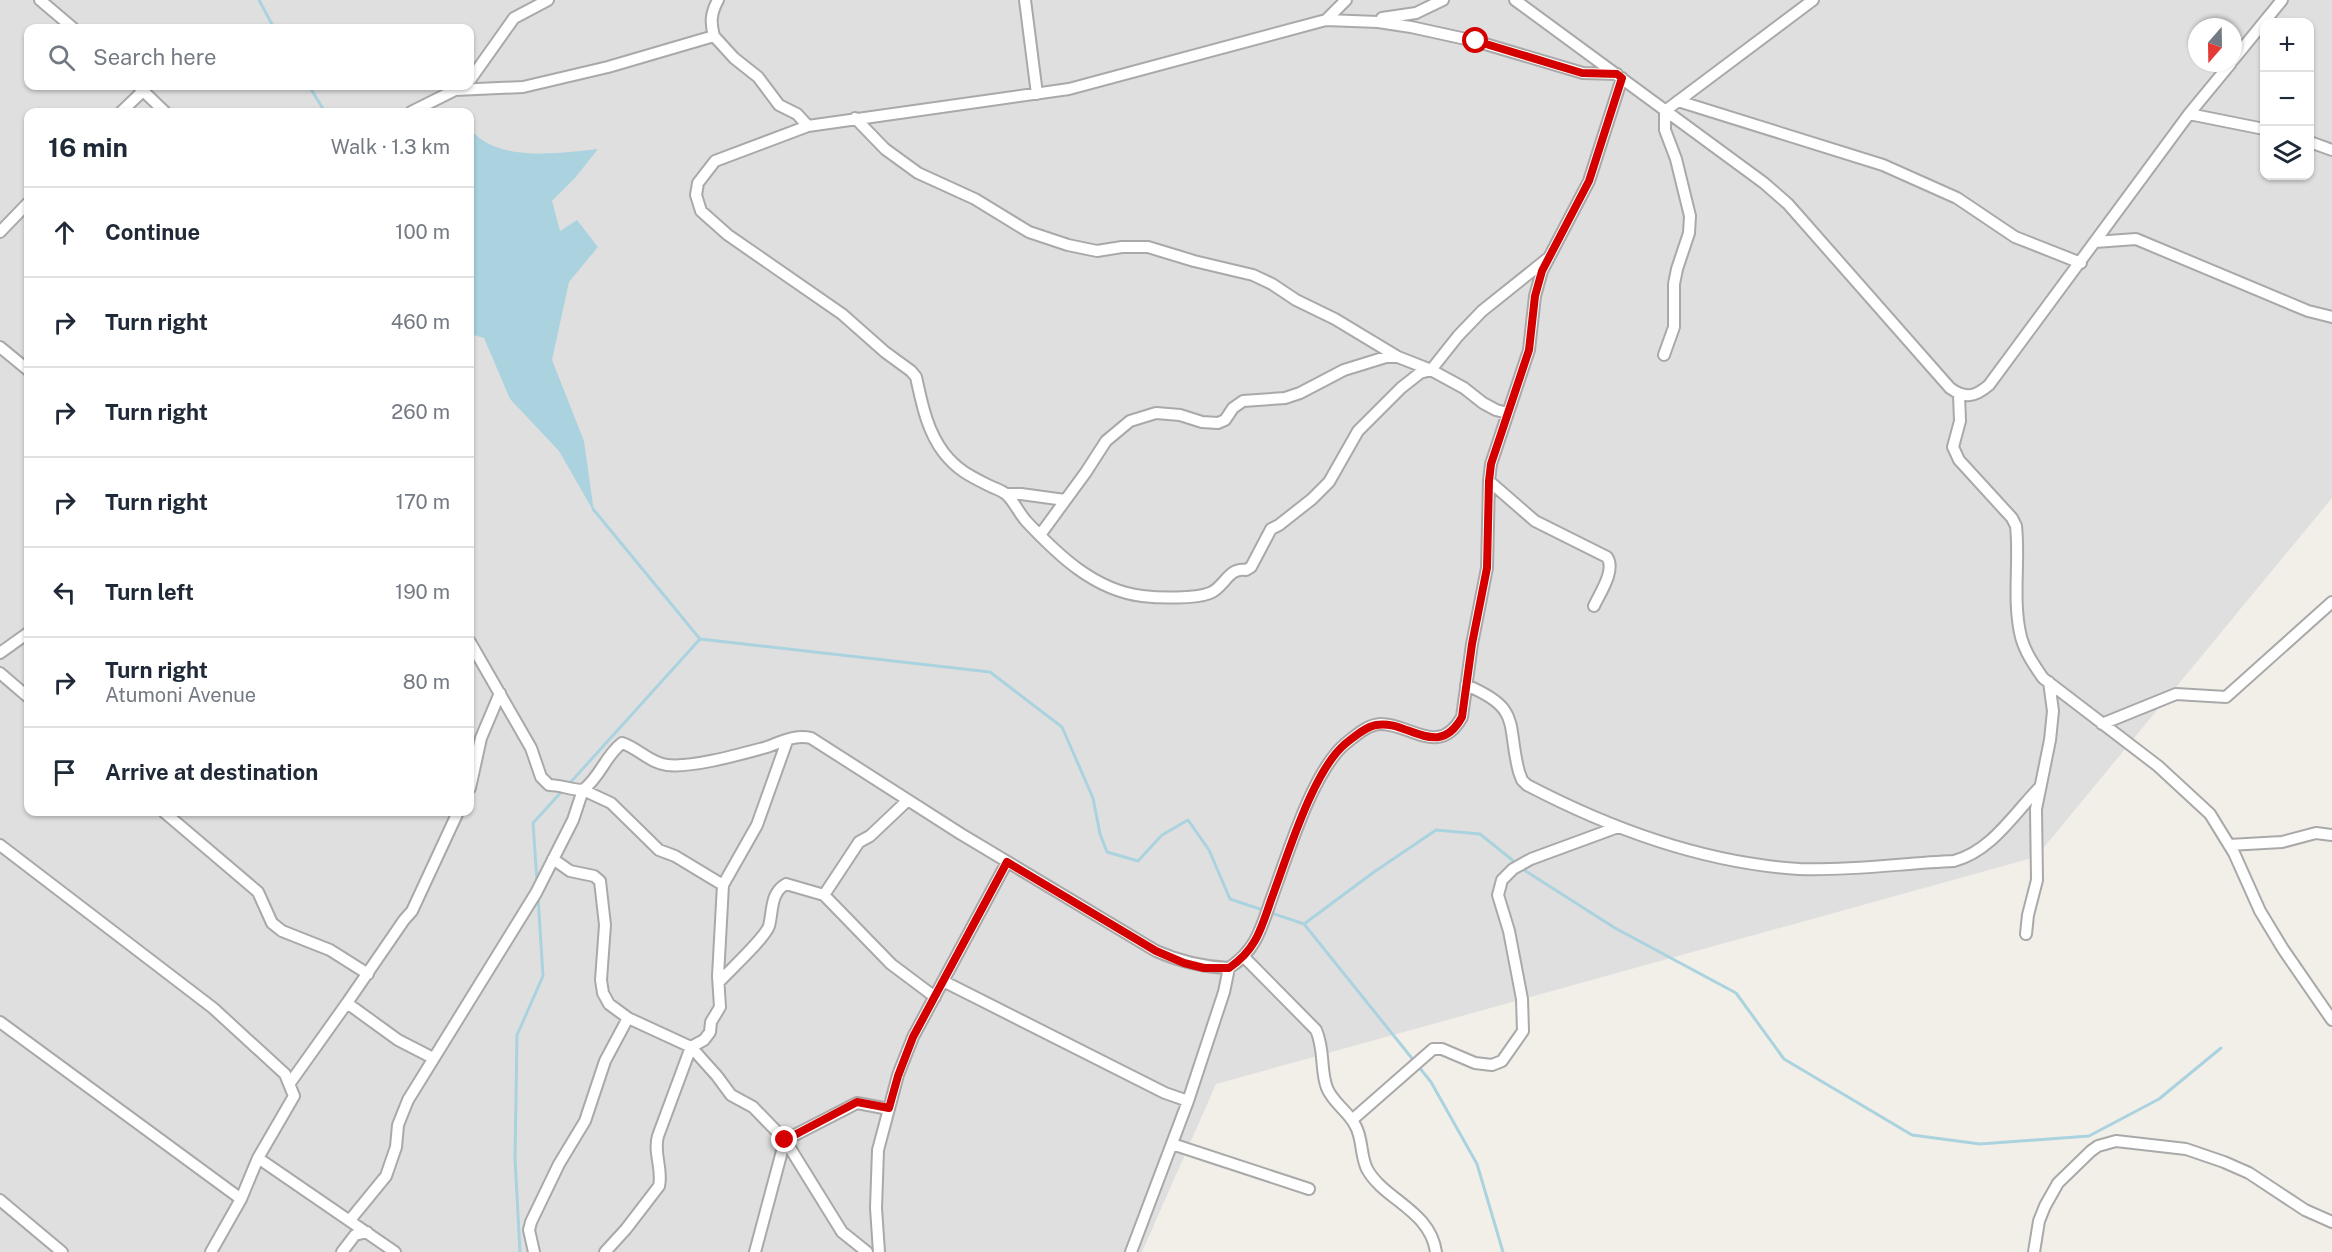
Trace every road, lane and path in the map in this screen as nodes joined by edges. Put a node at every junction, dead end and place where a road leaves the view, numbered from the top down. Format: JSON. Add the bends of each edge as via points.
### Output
{"nodes":[{"id":1,"x":40,"y":0,"type":"edge"},
{"id":2,"x":548,"y":0,"type":"edge"},
{"id":3,"x":718,"y":0,"type":"edge"},
{"id":4,"x":1025,"y":0,"type":"edge"},
{"id":5,"x":1346,"y":0,"type":"edge"},
{"id":6,"x":1443,"y":0,"type":"edge"},
{"id":7,"x":1515,"y":0,"type":"edge"},
{"id":8,"x":1813,"y":0,"type":"edge"},
{"id":9,"x":2282,"y":0,"type":"edge"},
{"id":10,"x":1326,"y":20,"type":"junction"},
{"id":11,"x":1352,"y":20,"type":"junction"},
{"id":12,"x":67,"y":24,"type":"edge"},
{"id":13,"x":714,"y":36,"type":"junction"},
{"id":14,"x":2242,"y":50,"type":"edge"},
{"id":15,"x":2224,"y":72,"type":"edge"},
{"id":16,"x":474,"y":74,"type":"edge"},
{"id":17,"x":1619,"y":76,"type":"junction"},
{"id":18,"x":474,"y":85,"type":"edge"},
{"id":19,"x":139,"y":90,"type":"edge"},
{"id":20,"x":143,"y":90,"type":"edge"},
{"id":21,"x":455,"y":90,"type":"edge"},
{"id":22,"x":1037,"y":94,"type":"junction"},
{"id":23,"x":1678,"y":101,"type":"junction"},
{"id":24,"x":124,"y":108,"type":"edge"},
{"id":25,"x":161,"y":108,"type":"edge"},
{"id":26,"x":418,"y":108,"type":"edge"},
{"id":27,"x":1665,"y":111,"type":"junction"},
{"id":28,"x":2189,"y":114,"type":"junction"},
{"id":29,"x":855,"y":118,"type":"junction"},
{"id":30,"x":808,"y":126,"type":"junction"},
{"id":31,"x":2260,"y":128,"type":"edge"},
{"id":32,"x":2314,"y":143,"type":"edge"},
{"id":33,"x":2332,"y":150,"type":"edge"},
{"id":34,"x":24,"y":207,"type":"edge"},
{"id":35,"x":0,"y":232,"type":"edge"},
{"id":36,"x":2095,"y":242,"type":"junction"},
{"id":37,"x":1547,"y":259,"type":"junction"},
{"id":38,"x":2081,"y":263,"type":"junction"},
{"id":39,"x":2332,"y":317,"type":"edge"},
{"id":40,"x":0,"y":347,"type":"edge"},
{"id":41,"x":1664,"y":355,"type":"dead end"},
{"id":42,"x":1398,"y":357,"type":"junction"},
{"id":43,"x":24,"y":367,"type":"edge"},
{"id":44,"x":1431,"y":370,"type":"junction"},
{"id":45,"x":1959,"y":395,"type":"junction"},
{"id":46,"x":1508,"y":413,"type":"junction"},
{"id":47,"x":1489,"y":481,"type":"junction"},
{"id":48,"x":1006,"y":494,"type":"junction"},
{"id":49,"x":1065,"y":500,"type":"junction"},
{"id":50,"x":1040,"y":535,"type":"junction"},
{"id":51,"x":2332,"y":602,"type":"edge"},
{"id":52,"x":1594,"y":606,"type":"dead end"},
{"id":53,"x":24,"y":636,"type":"edge"},
{"id":54,"x":474,"y":649,"type":"edge"},
{"id":55,"x":0,"y":653,"type":"edge"},
{"id":56,"x":0,"y":673,"type":"edge"},
{"id":57,"x":2049,"y":682,"type":"junction"},
{"id":58,"x":1466,"y":685,"type":"junction"},
{"id":59,"x":500,"y":693,"type":"junction"},
{"id":60,"x":24,"y":694,"type":"edge"},
{"id":61,"x":2102,"y":724,"type":"junction"},
{"id":62,"x":787,"y":741,"type":"junction"},
{"id":63,"x":474,"y":768,"type":"edge"},
{"id":64,"x":2039,"y":789,"type":"junction"},
{"id":65,"x":583,"y":790,"type":"junction"},
{"id":66,"x":908,"y":800,"type":"junction"},
{"id":67,"x":169,"y":816,"type":"edge"},
{"id":68,"x":456,"y":816,"type":"edge"},
{"id":69,"x":1618,"y":827,"type":"junction"},
{"id":70,"x":2332,"y":835,"type":"edge"},
{"id":71,"x":0,"y":845,"type":"edge"},
{"id":72,"x":2229,"y":845,"type":"junction"},
{"id":73,"x":554,"y":859,"type":"junction"},
{"id":74,"x":1007,"y":862,"type":"junction"},
{"id":75,"x":723,"y":885,"type":"junction"},
{"id":76,"x":824,"y":895,"type":"junction"},
{"id":77,"x":2026,"y":934,"type":"dead end"},
{"id":78,"x":1244,"y":957,"type":"junction"},
{"id":79,"x":1229,"y":968,"type":"junction"},
{"id":80,"x":368,"y":974,"type":"junction"},
{"id":81,"x":943,"y":981,"type":"junction"},
{"id":82,"x":718,"y":982,"type":"junction"},
{"id":83,"x":935,"y":997,"type":"junction"},
{"id":84,"x":347,"y":1004,"type":"junction"},
{"id":85,"x":628,"y":1018,"type":"junction"},
{"id":86,"x":2332,"y":1020,"type":"edge"},
{"id":87,"x":0,"y":1022,"type":"edge"},
{"id":88,"x":691,"y":1047,"type":"junction"},
{"id":89,"x":433,"y":1058,"type":"junction"},
{"id":90,"x":290,"y":1083,"type":"junction"},
{"id":91,"x":1188,"y":1101,"type":"junction"},
{"id":92,"x":889,"y":1108,"type":"junction"},
{"id":93,"x":1352,"y":1120,"type":"junction"},
{"id":94,"x":785,"y":1140,"type":"junction"},
{"id":95,"x":1172,"y":1144,"type":"junction"},
{"id":96,"x":258,"y":1158,"type":"junction"},
{"id":97,"x":1309,"y":1189,"type":"dead end"},
{"id":98,"x":241,"y":1199,"type":"junction"},
{"id":99,"x":0,"y":1200,"type":"edge"},
{"id":100,"x":350,"y":1220,"type":"junction"},
{"id":101,"x":2332,"y":1222,"type":"edge"},
{"id":102,"x":367,"y":1232,"type":"junction"},
{"id":103,"x":62,"y":1252,"type":"edge"},
{"id":104,"x":211,"y":1252,"type":"edge"},
{"id":105,"x":342,"y":1252,"type":"edge"},
{"id":106,"x":396,"y":1252,"type":"edge"},
{"id":107,"x":534,"y":1252,"type":"edge"},
{"id":108,"x":605,"y":1252,"type":"edge"},
{"id":109,"x":754,"y":1252,"type":"edge"},
{"id":110,"x":867,"y":1252,"type":"edge"},
{"id":111,"x":879,"y":1252,"type":"edge"},
{"id":112,"x":1132,"y":1252,"type":"edge"},
{"id":113,"x":1436,"y":1252,"type":"edge"},
{"id":114,"x":2034,"y":1252,"type":"edge"}],
"edges":[{"from":1,"to":12,"type":"street"},
{"from":2,"to":16,"type":"street","via":[[514,18]]},
{"from":3,"to":13,"type":"street","via":[[712,11]]},
{"from":4,"to":22,"type":"street"},
{"from":5,"to":10,"type":"street"},
{"from":6,"to":11,"type":"street","via":[[1416,13]]},
{"from":7,"to":17,"type":"street"},
{"from":8,"to":23,"type":"street"},
{"from":9,"to":14,"type":"street"},
{"from":10,"to":11,"type":"street"},
{"from":10,"to":22,"type":"street","via":[[1108,79]]},
{"from":11,"to":17,"type":"street","via":[[1411,27],[1476,41],[1582,73]]},
{"from":13,"to":18,"type":"street","via":[[524,87]]},
{"from":13,"to":30,"type":"street","via":[[758,77],[772,98]]},
{"from":15,"to":28,"type":"street"},
{"from":17,"to":27,"type":"street"},
{"from":17,"to":37,"type":"street","via":[[1589,181]]},
{"from":19,"to":24,"type":"street"},
{"from":20,"to":25,"type":"street"},
{"from":21,"to":26,"type":"street"},
{"from":22,"to":29,"type":"street"},
{"from":23,"to":27,"type":"street"},
{"from":23,"to":38,"type":"street","via":[[1883,165],[1958,198],[2015,237]]},
{"from":27,"to":41,"type":"street","via":[[1665,130],[1690,216],[1674,284],[1674,327]]},
{"from":27,"to":45,"type":"street","via":[[1788,204]]},
{"from":28,"to":31,"type":"street"},
{"from":28,"to":36,"type":"street"},
{"from":29,"to":30,"type":"street"},
{"from":29,"to":42,"type":"street","via":[[885,149],[918,172],[975,199],[1029,232],[1097,251],[1148,247],[1254,275]]},
{"from":30,"to":48,"type":"street","via":[[715,161],[698,183],[696,195],[701,211],[728,235],[842,314],[911,371],[930,430],[944,453],[959,471]]},
{"from":32,"to":33,"type":"street"},
{"from":34,"to":35,"type":"street"},
{"from":36,"to":38,"type":"street"},
{"from":36,"to":39,"type":"street","via":[[2136,239],[2307,311]]},
{"from":37,"to":44,"type":"street","via":[[1482,311]]},
{"from":37,"to":46,"type":"street","via":[[1535,296],[1529,350]]},
{"from":38,"to":45,"type":"street","via":[[1989,385],[1981,393]]},
{"from":40,"to":43,"type":"street"},
{"from":42,"to":44,"type":"street"},
{"from":42,"to":49,"type":"street","via":[[1344,370],[1285,398],[1243,400],[1218,423],[1156,413],[1130,421],[1106,441]]},
{"from":44,"to":46,"type":"street","via":[[1482,403]]},
{"from":44,"to":50,"type":"street","via":[[1420,373],[1401,388],[1358,431],[1329,482],[1271,529],[1251,567],[1232,572],[1210,593],[1144,596],[1119,592],[1073,567]]},
{"from":45,"to":57,"type":"street","via":[[1960,421],[1953,447],[1959,460],[2016,526],[2016,592],[2022,637],[2030,658]]},
{"from":46,"to":47,"type":"street"},
{"from":47,"to":52,"type":"street","via":[[1535,521],[1607,556],[1609,572]]},
{"from":47,"to":58,"type":"street","via":[[1487,568]]},
{"from":48,"to":49,"type":"street"},
{"from":48,"to":50,"type":"street"},
{"from":49,"to":50,"type":"street"},
{"from":51,"to":61,"type":"street","via":[[2226,697],[2176,694]]},
{"from":53,"to":55,"type":"street"},
{"from":54,"to":59,"type":"street"},
{"from":56,"to":60,"type":"street"},
{"from":57,"to":61,"type":"street"},
{"from":57,"to":64,"type":"street","via":[[2054,711]]},
{"from":58,"to":69,"type":"street","via":[[1490,697],[1507,712],[1519,772],[1527,785]]},
{"from":58,"to":78,"type":"street","via":[[1462,717],[1456,727],[1442,736],[1425,737],[1400,728],[1374,725],[1343,745],[1323,769],[1258,937]]},
{"from":59,"to":63,"type":"street","via":[[480,738]]},
{"from":59,"to":65,"type":"street","via":[[531,748],[541,777],[549,785]]},
{"from":61,"to":72,"type":"street","via":[[2158,766],[2210,814]]},
{"from":62,"to":65,"type":"street","via":[[730,757],[667,765],[622,743],[614,749],[595,781]]},
{"from":62,"to":66,"type":"street","via":[[811,738]]},
{"from":62,"to":75,"type":"street","via":[[757,825]]},
{"from":64,"to":69,"type":"street","via":[[1983,848],[1954,861],[1821,869],[1779,867],[1689,850]]},
{"from":64,"to":77,"type":"street","via":[[2037,880]]},
{"from":65,"to":73,"type":"street"},
{"from":65,"to":75,"type":"street","via":[[611,803],[658,850]]},
{"from":66,"to":74,"type":"street"},
{"from":66,"to":76,"type":"street","via":[[859,842]]},
{"from":67,"to":80,"type":"street","via":[[258,892],[272,923],[282,931],[330,950]]},
{"from":68,"to":80,"type":"street","via":[[420,898]]},
{"from":69,"to":93,"type":"street","via":[[1531,859],[1502,880],[1498,895],[1522,999],[1523,1031],[1502,1060],[1492,1065],[1475,1063],[1433,1049]]},
{"from":70,"to":72,"type":"street","via":[[2316,833],[2282,842]]},
{"from":71,"to":90,"type":"street","via":[[213,1008]]},
{"from":72,"to":86,"type":"street","via":[[2260,911]]},
{"from":73,"to":85,"type":"street","via":[[570,870],[600,881],[605,925],[603,993],[609,1004]]},
{"from":73,"to":89,"type":"street"},
{"from":74,"to":79,"type":"street","via":[[1156,951],[1204,968]]},
{"from":74,"to":81,"type":"street"},
{"from":75,"to":82,"type":"street"},
{"from":76,"to":82,"type":"street","via":[[783,886],[774,897],[766,932]]},
{"from":76,"to":83,"type":"street","via":[[891,964]]},
{"from":78,"to":79,"type":"street"},
{"from":78,"to":93,"type":"street","via":[[1316,1030],[1327,1088]]},
{"from":79,"to":91,"type":"street"},
{"from":80,"to":84,"type":"street"},
{"from":81,"to":83,"type":"street"},
{"from":81,"to":91,"type":"street"},
{"from":82,"to":88,"type":"street","via":[[720,1007],[710,1032]]},
{"from":83,"to":92,"type":"street","via":[[913,1037]]},
{"from":84,"to":89,"type":"street","via":[[398,1040]]},
{"from":84,"to":90,"type":"street"},
{"from":85,"to":88,"type":"street"},
{"from":85,"to":107,"type":"street","via":[[606,1061],[585,1121],[531,1222]]},
{"from":87,"to":98,"type":"street"},
{"from":88,"to":94,"type":"street","via":[[731,1095],[753,1107]]},
{"from":88,"to":108,"type":"street","via":[[655,1146],[659,1186]]},
{"from":89,"to":100,"type":"street","via":[[398,1125],[396,1147],[386,1176]]},
{"from":90,"to":96,"type":"street","via":[[294,1096]]},
{"from":91,"to":95,"type":"street"},
{"from":92,"to":94,"type":"street","via":[[857,1102]]},
{"from":92,"to":111,"type":"street","via":[[878,1150]]},
{"from":93,"to":113,"type":"street","via":[[1368,1170],[1432,1235]]},
{"from":94,"to":109,"type":"street"},
{"from":94,"to":110,"type":"street","via":[[842,1232]]},
{"from":95,"to":97,"type":"street"},
{"from":95,"to":112,"type":"street"},
{"from":96,"to":98,"type":"street"},
{"from":96,"to":100,"type":"street"},
{"from":98,"to":104,"type":"street"},
{"from":99,"to":103,"type":"street"},
{"from":100,"to":102,"type":"street"},
{"from":101,"to":114,"type":"street","via":[[2224,1162],[2186,1149],[2116,1141],[2091,1151],[2058,1183],[2039,1221]]},
{"from":102,"to":105,"type":"street","via":[[355,1235]]},
{"from":102,"to":106,"type":"street"}]}
